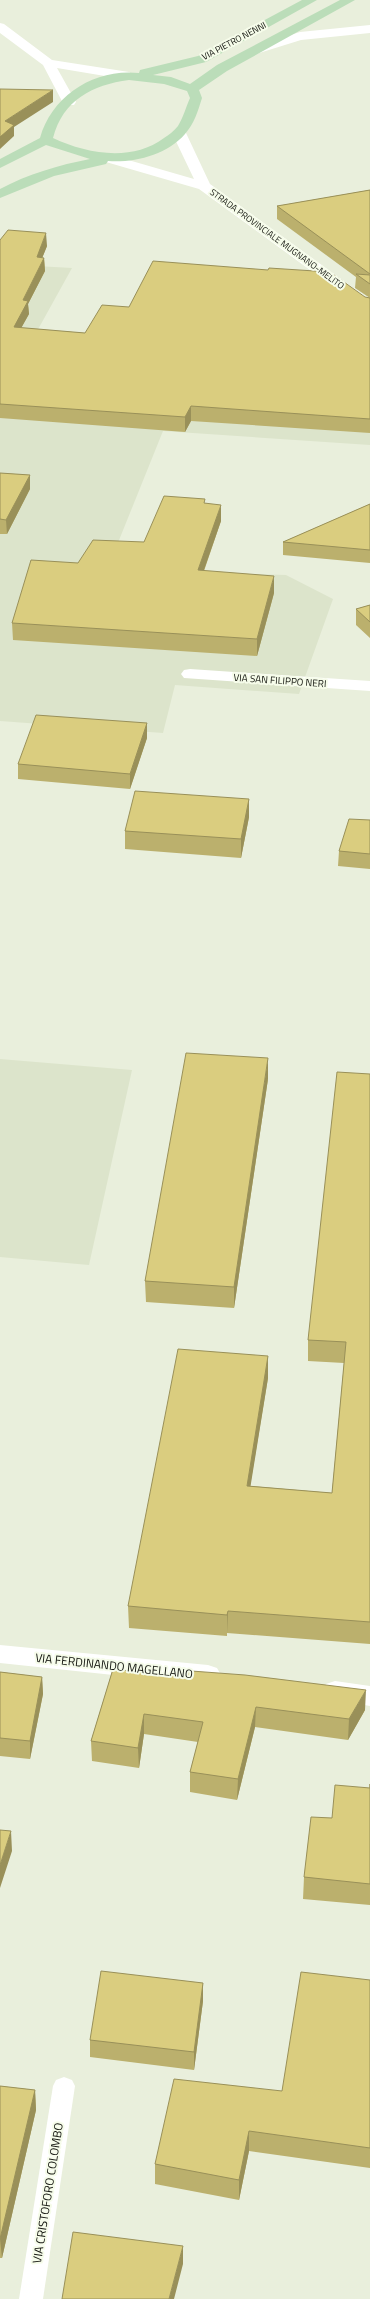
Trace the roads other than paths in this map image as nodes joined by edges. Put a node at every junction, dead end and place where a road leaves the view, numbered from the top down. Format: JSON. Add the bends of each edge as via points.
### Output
{"nodes":[{"id":1,"x":311,"y":0,"type":"edge"},
{"id":2,"x":349,"y":0,"type":"edge"},
{"id":3,"x":0,"y":27,"type":"edge"},
{"id":4,"x":370,"y":29,"type":"edge"},
{"id":5,"x":256,"y":50,"type":"junction"},
{"id":6,"x":48,"y":63,"type":"junction"},
{"id":7,"x":129,"y":76,"type":"junction"},
{"id":8,"x":192,"y":89,"type":"junction"},
{"id":9,"x":69,"y":102,"type":"junction"},
{"id":10,"x":179,"y":133,"type":"junction"},
{"id":11,"x":46,"y":140,"type":"junction"},
{"id":12,"x":111,"y":159,"type":"junction"},
{"id":13,"x":0,"y":164,"type":"edge"},
{"id":14,"x":204,"y":186,"type":"junction"},
{"id":15,"x":0,"y":194,"type":"edge"},
{"id":16,"x":370,"y":308,"type":"edge"},
{"id":17,"x":190,"y":674,"type":"dead end"},
{"id":18,"x":370,"y":686,"type":"edge"},
{"id":19,"x":0,"y":1654,"type":"edge"},
{"id":20,"x":229,"y":1678,"type":"edge"},
{"id":21,"x":309,"y":1686,"type":"edge"},
{"id":22,"x":370,"y":1696,"type":"edge"},
{"id":23,"x":64,"y":2086,"type":"dead end"},
{"id":24,"x":32,"y":2299,"type":"edge"}],
"edges":[{"from":1,"to":7,"type":"main road","name":"VIA PIETRO NENNI","via":[[202,59]]},
{"from":2,"to":5,"type":"main road","name":"VIA PIETRO NENNI"},
{"from":3,"to":6,"type":"street"},
{"from":4,"to":5,"type":"street","via":[[300,36]]},
{"from":5,"to":8,"type":"main road","name":"VIA PIETRO NENNI","via":[[222,68]]},
{"from":6,"to":7,"type":"street"},
{"from":6,"to":9,"type":"street"},
{"from":7,"to":8,"type":"main road","via":[[166,80]]},
{"from":7,"to":9,"type":"main road","via":[[105,80],[84,88]]},
{"from":8,"to":10,"type":"main road","via":[[196,98]]},
{"from":9,"to":11,"type":"main road","via":[[49,125]]},
{"from":10,"to":12,"type":"main road","via":[[153,149]]},
{"from":10,"to":14,"type":"street","name":"STRADA PROVINCIALE MUGNANO-MELITO"},
{"from":11,"to":12,"type":"main road","via":[[79,153]]},
{"from":11,"to":13,"type":"main road"},
{"from":12,"to":14,"type":"street","name":"STRADA PROVINCIALE MUGNANO-MELITO"},
{"from":12,"to":15,"type":"main road","via":[[72,166]]},
{"from":14,"to":16,"type":"street","name":"STRADA PROVINCIALE MUGNANO-MELITO"},
{"from":17,"to":18,"type":"street","name":"VIA SAN FILIPPO NERI"},
{"from":19,"to":20,"type":"street","name":"VIA FERDINANDO MAGELLANO"},
{"from":21,"to":22,"type":"street"},
{"from":23,"to":24,"type":"lane","name":"VIA CRISTOFORO COLOMBO"}]}
